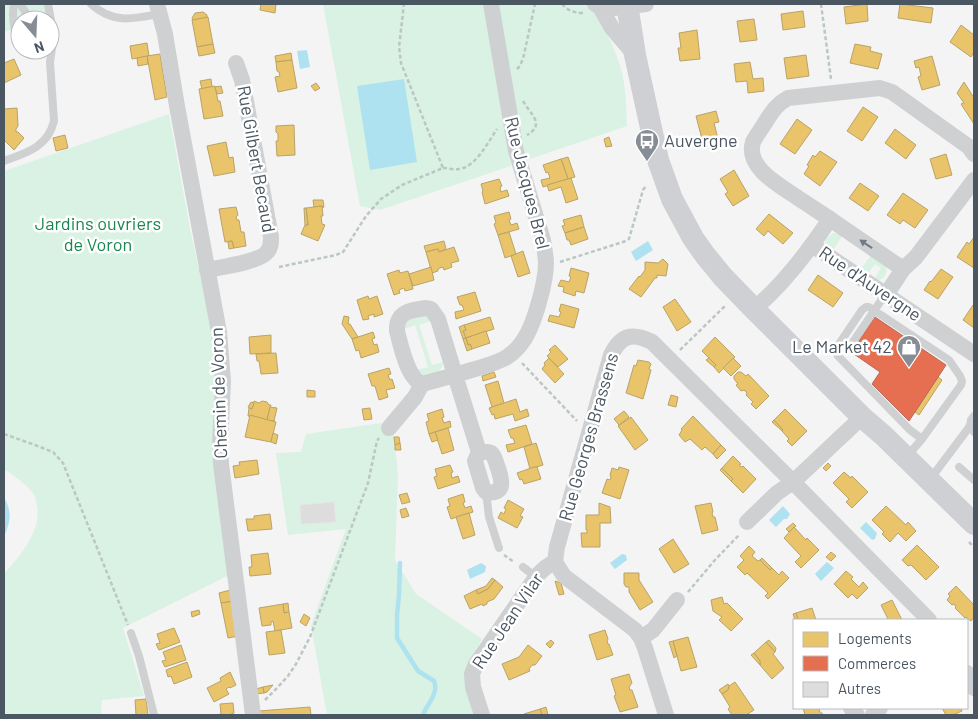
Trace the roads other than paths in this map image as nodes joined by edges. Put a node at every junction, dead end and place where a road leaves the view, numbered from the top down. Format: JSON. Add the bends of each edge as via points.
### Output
{"nodes":[{"id":1,"x":91,"y":4,"type":"edge"},
{"id":2,"x":491,"y":4,"type":"edge"},
{"id":3,"x":633,"y":5,"type":"edge"},
{"id":4,"x":595,"y":7,"type":"edge"},
{"id":5,"x":158,"y":9,"type":"edge"},
{"id":6,"x":635,"y":55,"type":"junction"},
{"id":7,"x":50,"y":60,"type":"edge"},
{"id":8,"x":236,"y":63,"type":"dead end"},
{"id":9,"x":974,"y":154,"type":"edge"},
{"id":10,"x":4,"y":161,"type":"edge"},
{"id":11,"x":974,"y":180,"type":"edge"},
{"id":12,"x":830,"y":220,"type":"junction"},
{"id":13,"x":812,"y":246,"type":"junction"},
{"id":14,"x":903,"y":269,"type":"junction"},
{"id":15,"x":207,"y":270,"type":"junction"},
{"id":16,"x":886,"y":295,"type":"junction"},
{"id":17,"x":754,"y":309,"type":"junction"},
{"id":18,"x":874,"y":310,"type":"junction"},
{"id":19,"x":853,"y":342,"type":"dead end"},
{"id":20,"x":974,"y":354,"type":"edge"},
{"id":21,"x":455,"y":375,"type":"junction"},
{"id":22,"x":422,"y":384,"type":"junction"},
{"id":23,"x":974,"y":416,"type":"edge"},
{"id":24,"x":862,"y":417,"type":"junction"},
{"id":25,"x":388,"y":428,"type":"road end"},
{"id":26,"x":972,"y":429,"type":"edge"},
{"id":27,"x":922,"y":439,"type":"junction"},
{"id":28,"x":906,"y":457,"type":"junction"},
{"id":29,"x":959,"y":467,"type":"dead end"},
{"id":30,"x":930,"y":480,"type":"junction"},
{"id":31,"x":974,"y":480,"type":"edge"},
{"id":32,"x":793,"y":482,"type":"junction"},
{"id":33,"x":486,"y":492,"type":"joint"},
{"id":34,"x":973,"y":521,"type":"edge"},
{"id":35,"x":747,"y":522,"type":"road end"},
{"id":36,"x":499,"y":548,"type":"road end"},
{"id":37,"x":555,"y":562,"type":"junction"},
{"id":38,"x":677,"y":600,"type":"road end"},
{"id":39,"x":929,"y":619,"type":"edge"},
{"id":40,"x":131,"y":633,"type":"road end"},
{"id":41,"x":641,"y":638,"type":"junction"},
{"id":42,"x":968,"y":675,"type":"edge"},
{"id":43,"x":974,"y":688,"type":"edge"},
{"id":44,"x":252,"y":710,"type":"edge"},
{"id":45,"x":154,"y":715,"type":"edge"},
{"id":46,"x":482,"y":715,"type":"edge"},
{"id":47,"x":666,"y":715,"type":"edge"}],
"edges":[{"from":1,"to":5,"type":"lane","name":"Chemin de Voron","via":[[106,15],[121,19],[136,18]]},
{"from":2,"to":21,"type":"street","name":"Rue Jacques Brel","via":[[518,158],[543,240],[546,264],[542,291],[524,340],[514,352],[500,360]]},
{"from":3,"to":4,"type":"street","via":[[606,9]]},
{"from":3,"to":6,"type":"street"},
{"from":4,"to":6,"type":"street"},
{"from":5,"to":15,"type":"street","name":"Chemin de Voron"},
{"from":6,"to":17,"type":"street","via":[[658,160],[672,199],[705,255]]},
{"from":7,"to":10,"type":"lane","via":[[52,128],[29,152]]},
{"from":8,"to":15,"type":"street","name":"Rue Gilbert Becaud","via":[[242,80],[271,247],[258,258]]},
{"from":9,"to":12,"type":"street","via":[[969,146],[892,92],[880,88],[788,98],[773,110],[753,142],[754,160],[769,178]]},
{"from":11,"to":14,"type":"street","via":[[916,257]]},
{"from":12,"to":13,"type":"street"},
{"from":14,"to":12,"type":"street","one_way":true},
{"from":13,"to":16,"type":"street","name":"Rue d'Auvergne"},
{"from":13,"to":17,"type":"street","name":"Rue d'Auvergne"},
{"from":14,"to":16,"type":"street"},
{"from":15,"to":44,"type":"street","name":"Chemin de Voron","via":[[219,332],[223,381],[221,464]]},
{"from":16,"to":18,"type":"lane"},
{"from":16,"to":20,"type":"street","name":"Rue d'Auvergne"},
{"from":17,"to":24,"type":"street"},
{"from":18,"to":19,"type":"lane"},
{"from":18,"to":27,"type":"lane","via":[[949,360],[962,381]]},
{"from":18,"to":27,"type":"lane","via":[[866,306],[862,310],[836,351]]},
{"from":21,"to":22,"type":"street","name":"Rue Jacques Brel"},
{"from":21,"to":22,"type":"street","via":[[435,313],[426,308],[419,309],[400,316],[397,331],[410,373],[416,382]]},
{"from":21,"to":33,"type":"street","via":[[479,452],[475,461]]},
{"from":22,"to":25,"type":"street"},
{"from":23,"to":26,"type":"lane"},
{"from":24,"to":28,"type":"street"},
{"from":24,"to":32,"type":"street"},
{"from":26,"to":30,"type":"lane"},
{"from":27,"to":28,"type":"lane"},
{"from":28,"to":30,"type":"street"},
{"from":29,"to":31,"type":"lane"},
{"from":30,"to":34,"type":"street"},
{"from":32,"to":35,"type":"street"},
{"from":32,"to":37,"type":"street","name":"Rue Georges Brassens","via":[[652,342],[632,336],[616,345],[611,355]]},
{"from":32,"to":39,"type":"street","name":"Rue Georges Brassens"},
{"from":33,"to":36,"type":"lane","via":[[489,517]]},
{"from":37,"to":41,"type":"street","via":[[564,576]]},
{"from":37,"to":46,"type":"street","name":"Rue Jean Vilar","via":[[542,570],[529,572],[476,664],[472,674],[473,687]]},
{"from":38,"to":41,"type":"street","via":[[653,630]]},
{"from":40,"to":45,"type":"lane"},
{"from":41,"to":47,"type":"street"},
{"from":42,"to":43,"type":"street"}]}
